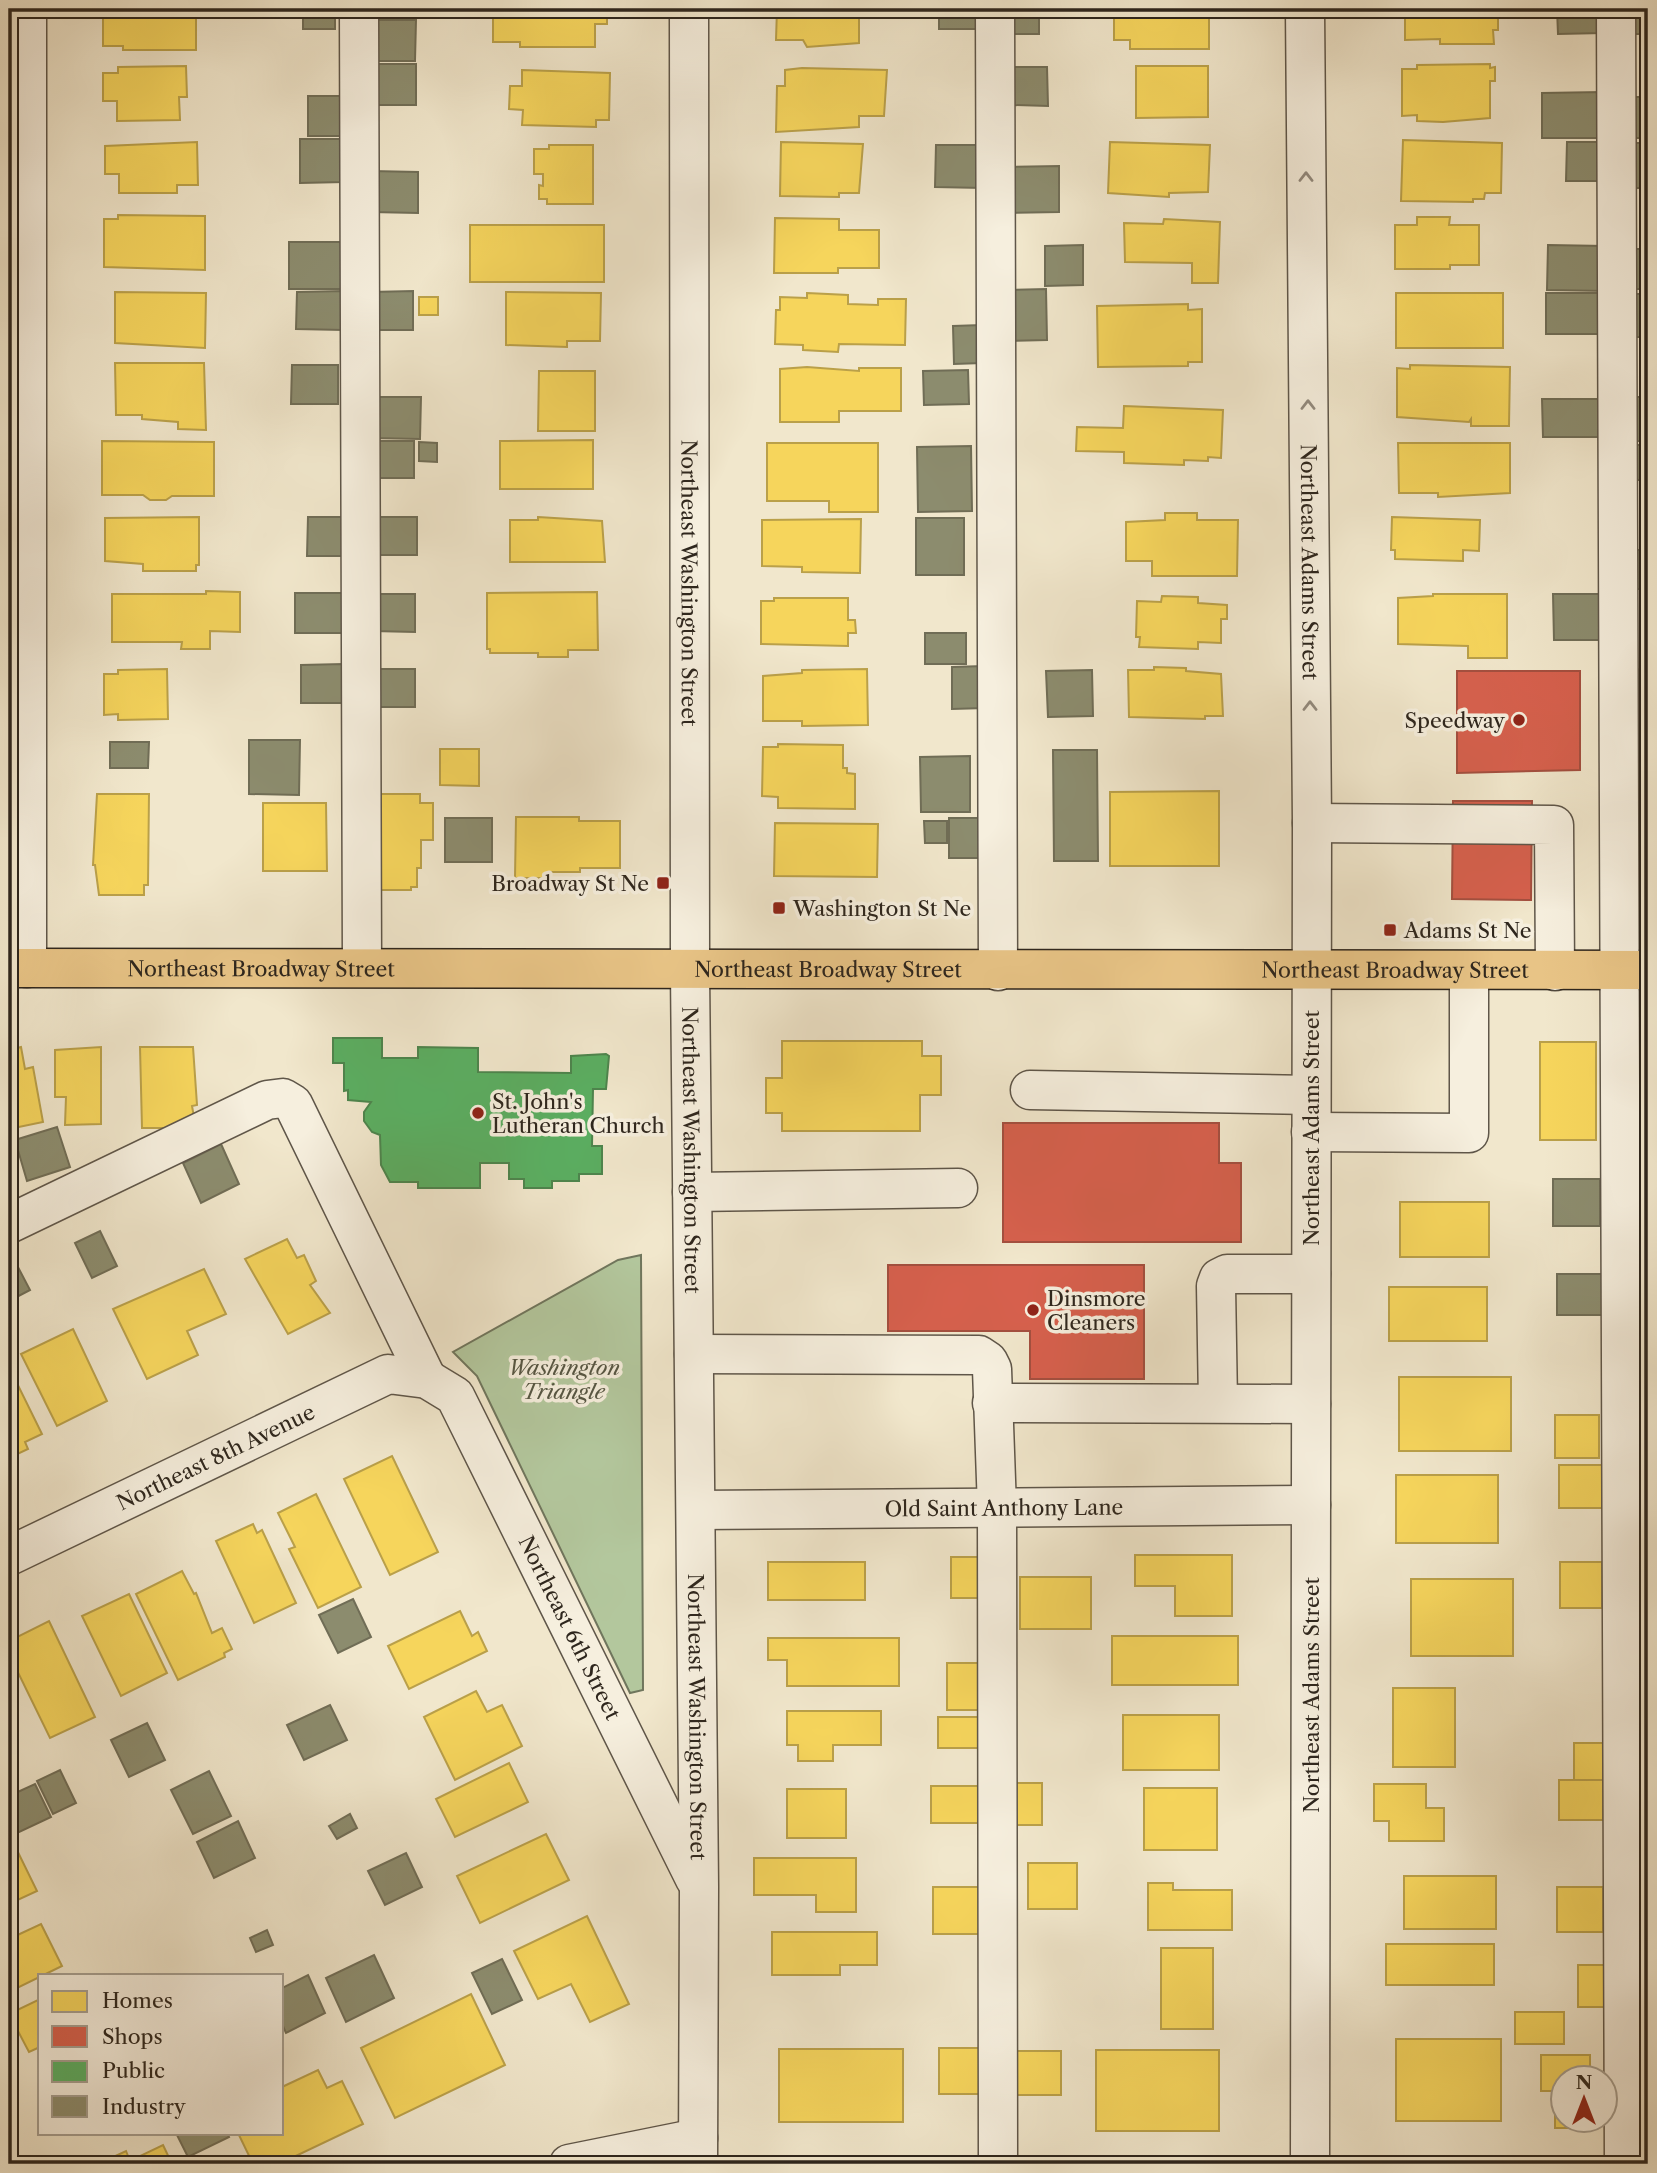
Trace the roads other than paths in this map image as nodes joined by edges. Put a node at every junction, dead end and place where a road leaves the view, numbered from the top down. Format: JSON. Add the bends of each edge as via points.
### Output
{"nodes":[{"id":1,"x":27,"y":9,"type":"edge"},
{"id":2,"x":359,"y":9,"type":"edge"},
{"id":3,"x":689,"y":9,"type":"edge"},
{"id":4,"x":995,"y":9,"type":"edge"},
{"id":5,"x":1305,"y":9,"type":"edge"},
{"id":6,"x":1616,"y":9,"type":"edge"},
{"id":7,"x":1312,"y":823,"type":"junction"},
{"id":8,"x":362,"y":967,"type":"junction"},
{"id":9,"x":18,"y":968,"type":"edge"},
{"id":10,"x":690,"y":971,"type":"junction"},
{"id":11,"x":998,"y":971,"type":"junction"},
{"id":12,"x":1311,"y":971,"type":"junction"},
{"id":13,"x":1469,"y":971,"type":"junction"},
{"id":14,"x":1555,"y":971,"type":"junction"},
{"id":15,"x":1633,"y":971,"type":"edge"},
{"id":16,"x":1030,"y":1090,"type":"dead end"},
{"id":17,"x":1311,"y":1095,"type":"junction"},
{"id":18,"x":1311,"y":1132,"type":"junction"},
{"id":19,"x":958,"y":1188,"type":"dead end"},
{"id":20,"x":692,"y":1192,"type":"junction"},
{"id":21,"x":9,"y":1224,"type":"edge"},
{"id":22,"x":1311,"y":1274,"type":"junction"},
{"id":23,"x":694,"y":1354,"type":"junction"},
{"id":24,"x":427,"y":1378,"type":"junction"},
{"id":25,"x":992,"y":1403,"type":"junction"},
{"id":26,"x":1218,"y":1403,"type":"junction"},
{"id":27,"x":1311,"y":1404,"type":"junction"},
{"id":28,"x":1311,"y":1505,"type":"junction"},
{"id":29,"x":997,"y":1508,"type":"junction"},
{"id":30,"x":696,"y":1510,"type":"junction"},
{"id":31,"x":9,"y":1556,"type":"edge"},
{"id":32,"x":699,"y":1887,"type":"junction"},
{"id":33,"x":1636,"y":1957,"type":"edge"},
{"id":34,"x":698,"y":2151,"type":"edge"},
{"id":35,"x":569,"y":2164,"type":"edge"},
{"id":36,"x":998,"y":2164,"type":"edge"},
{"id":37,"x":1310,"y":2164,"type":"edge"},
{"id":38,"x":1624,"y":2164,"type":"edge"}],
"edges":[{"from":1,"to":9,"type":"street"},
{"from":2,"to":8,"type":"street"},
{"from":3,"to":10,"type":"street","name":"Northeast Washington Street"},
{"from":4,"to":11,"type":"street"},
{"from":7,"to":5,"type":"street","name":"Northeast Adams Street","one_way":true},
{"from":6,"to":15,"type":"street"},
{"from":7,"to":12,"type":"street","name":"Northeast Adams Street"},
{"from":7,"to":14,"type":"street","via":[[1554,825]]},
{"from":8,"to":9,"type":"main road","name":"Northeast Broadway Street"},
{"from":8,"to":10,"type":"main road","name":"Northeast Broadway Street"},
{"from":10,"to":11,"type":"main road","name":"Northeast Broadway Street"},
{"from":10,"to":20,"type":"street","name":"Northeast Washington Street"},
{"from":11,"to":12,"type":"main road","name":"Northeast Broadway Street"},
{"from":12,"to":13,"type":"main road","name":"Northeast Broadway Street"},
{"from":12,"to":17,"type":"street","name":"Northeast Adams Street"},
{"from":13,"to":14,"type":"main road","name":"Northeast Broadway Street"},
{"from":13,"to":18,"type":"street","via":[[1469,1133]]},
{"from":14,"to":15,"type":"main road","name":"Northeast Broadway Street"},
{"from":15,"to":33,"type":"street"},
{"from":16,"to":17,"type":"street"},
{"from":17,"to":18,"type":"street","name":"Northeast Adams Street"},
{"from":18,"to":22,"type":"street","name":"Northeast Adams Street"},
{"from":19,"to":20,"type":"street"},
{"from":20,"to":23,"type":"street","name":"Northeast Washington Street"},
{"from":21,"to":24,"type":"street","via":[[267,1100],[283,1098],[293,1104]]},
{"from":22,"to":26,"type":"street","via":[[1227,1274],[1219,1278]]},
{"from":22,"to":27,"type":"street","name":"Northeast Adams Street"},
{"from":23,"to":25,"type":"street","via":[[979,1354],[992,1369]]},
{"from":23,"to":30,"type":"street","name":"Northeast Washington Street"},
{"from":24,"to":31,"type":"street","name":"Northeast 8th Avenue","via":[[388,1374]]},
{"from":24,"to":32,"type":"street","name":"Northeast 6th Street","via":[[455,1396]]},
{"from":25,"to":26,"type":"street"},
{"from":25,"to":29,"type":"street"},
{"from":26,"to":27,"type":"street"},
{"from":27,"to":28,"type":"street","name":"Northeast Adams Street"},
{"from":28,"to":29,"type":"street","name":"Old Saint Anthony Lane"},
{"from":28,"to":37,"type":"street","name":"Northeast Adams Street"},
{"from":29,"to":30,"type":"street","name":"Old Saint Anthony Lane"},
{"from":29,"to":36,"type":"street"},
{"from":30,"to":32,"type":"street","name":"Northeast Washington Street"},
{"from":32,"to":34,"type":"street","name":"Northeast Washington Street"},
{"from":33,"to":38,"type":"street"},
{"from":34,"to":35,"type":"street"}]}
